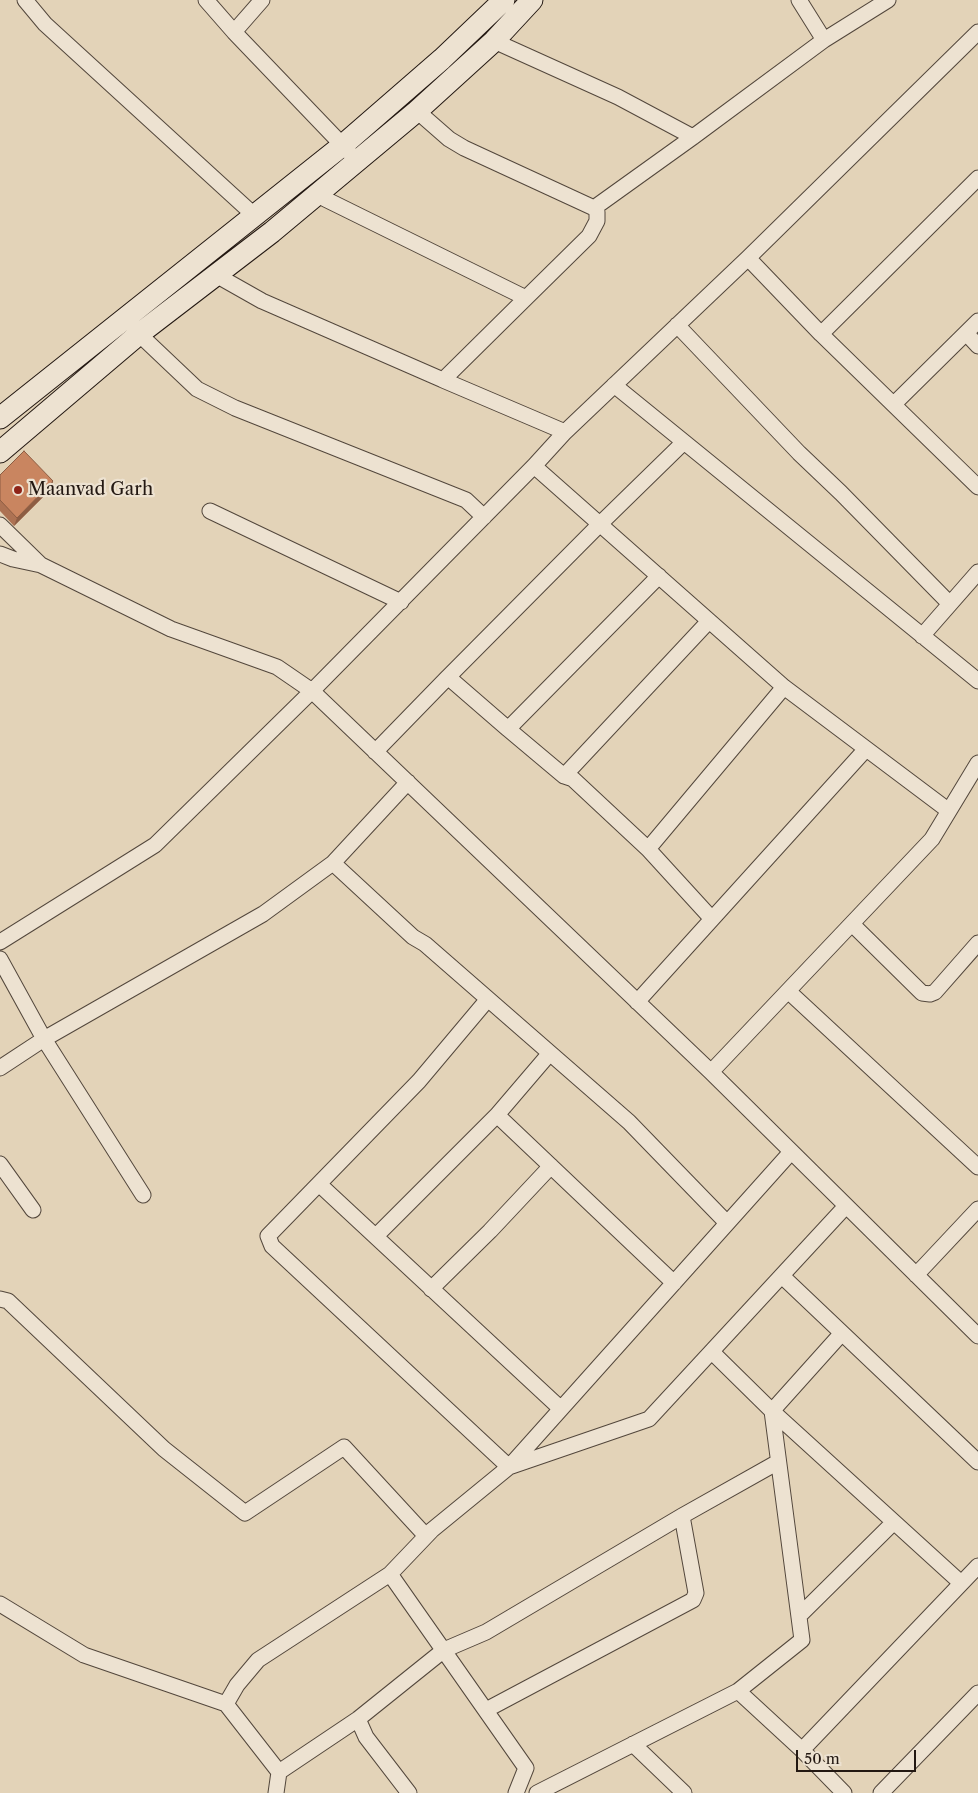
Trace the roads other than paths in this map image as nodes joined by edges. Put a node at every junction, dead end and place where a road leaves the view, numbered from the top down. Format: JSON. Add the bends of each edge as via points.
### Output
{"nodes":[{"id":1,"x":26,"y":0,"type":"edge"},
{"id":2,"x":206,"y":0,"type":"edge"},
{"id":3,"x":262,"y":0,"type":"edge"},
{"id":4,"x":504,"y":0,"type":"edge"},
{"id":5,"x":532,"y":0,"type":"edge"},
{"id":6,"x":799,"y":0,"type":"edge"},
{"id":7,"x":888,"y":0,"type":"edge"},
{"id":8,"x":234,"y":32,"type":"junction"},
{"id":9,"x":978,"y":32,"type":"edge"},
{"id":10,"x":824,"y":40,"type":"junction"},
{"id":11,"x":494,"y":41,"type":"junction"},
{"id":12,"x":417,"y":111,"type":"junction"},
{"id":13,"x":693,"y":137,"type":"junction"},
{"id":14,"x":343,"y":145,"type":"junction"},
{"id":15,"x":358,"y":161,"type":"junction"},
{"id":16,"x":978,"y":178,"type":"edge"},
{"id":17,"x":317,"y":195,"type":"junction"},
{"id":18,"x":594,"y":208,"type":"junction"},
{"id":19,"x":255,"y":216,"type":"junction"},
{"id":20,"x":748,"y":258,"type":"junction"},
{"id":21,"x":216,"y":275,"type":"junction"},
{"id":22,"x":526,"y":298,"type":"junction"},
{"id":23,"x":978,"y":321,"type":"edge"},
{"id":24,"x":677,"y":325,"type":"junction"},
{"id":25,"x":966,"y":333,"type":"junction"},
{"id":26,"x":139,"y":334,"type":"junction"},
{"id":27,"x":820,"y":334,"type":"junction"},
{"id":28,"x":978,"y":346,"type":"edge"},
{"id":29,"x":443,"y":380,"type":"junction"},
{"id":30,"x":614,"y":385,"type":"junction"},
{"id":31,"x":894,"y":404,"type":"junction"},
{"id":32,"x":0,"y":418,"type":"edge"},
{"id":33,"x":565,"y":432,"type":"junction"},
{"id":34,"x":684,"y":442,"type":"junction"},
{"id":35,"x":0,"y":452,"type":"edge"},
{"id":36,"x":534,"y":466,"type":"junction"},
{"id":37,"x":978,"y":487,"type":"edge"},
{"id":38,"x":210,"y":511,"type":"dead end"},
{"id":39,"x":484,"y":516,"type":"junction"},
{"id":40,"x":600,"y":524,"type":"junction"},
{"id":41,"x":0,"y":525,"type":"edge"},
{"id":42,"x":0,"y":554,"type":"edge"},
{"id":43,"x":41,"y":565,"type":"junction"},
{"id":44,"x":977,"y":574,"type":"edge"},
{"id":45,"x":659,"y":576,"type":"junction"},
{"id":46,"x":400,"y":602,"type":"junction"},
{"id":47,"x":950,"y":604,"type":"junction"},
{"id":48,"x":709,"y":621,"type":"junction"},
{"id":49,"x":922,"y":636,"type":"junction"},
{"id":50,"x":448,"y":677,"type":"junction"},
{"id":51,"x":978,"y":681,"type":"edge"},
{"id":52,"x":784,"y":687,"type":"junction"},
{"id":53,"x":312,"y":691,"type":"junction"},
{"id":54,"x":508,"y":729,"type":"junction"},
{"id":55,"x":866,"y":749,"type":"junction"},
{"id":56,"x":376,"y":752,"type":"junction"},
{"id":57,"x":978,"y":763,"type":"edge"},
{"id":58,"x":564,"y":776,"type":"junction"},
{"id":59,"x":408,"y":782,"type":"junction"},
{"id":60,"x":949,"y":812,"type":"junction"},
{"id":61,"x":648,"y":849,"type":"junction"},
{"id":62,"x":333,"y":863,"type":"junction"},
{"id":63,"x":712,"y":919,"type":"junction"},
{"id":64,"x":852,"y":924,"type":"junction"},
{"id":65,"x":0,"y":942,"type":"edge"},
{"id":66,"x":978,"y":944,"type":"edge"},
{"id":67,"x":0,"y":958,"type":"edge"},
{"id":68,"x":788,"y":991,"type":"junction"},
{"id":69,"x":488,"y":999,"type":"junction"},
{"id":70,"x":637,"y":1002,"type":"junction"},
{"id":71,"x":44,"y":1039,"type":"junction"},
{"id":72,"x":550,"y":1053,"type":"junction"},
{"id":73,"x":0,"y":1068,"type":"edge"},
{"id":74,"x":711,"y":1072,"type":"junction"},
{"id":75,"x":496,"y":1115,"type":"junction"},
{"id":76,"x":791,"y":1152,"type":"junction"},
{"id":77,"x":0,"y":1164,"type":"edge"},
{"id":78,"x":551,"y":1166,"type":"junction"},
{"id":79,"x":978,"y":1167,"type":"edge"},
{"id":80,"x":319,"y":1184,"type":"junction"},
{"id":81,"x":143,"y":1195,"type":"dead end"},
{"id":82,"x":846,"y":1206,"type":"junction"},
{"id":83,"x":978,"y":1209,"type":"edge"},
{"id":84,"x":33,"y":1210,"type":"dead end"},
{"id":85,"x":728,"y":1224,"type":"junction"},
{"id":86,"x":376,"y":1236,"type":"junction"},
{"id":87,"x":916,"y":1275,"type":"junction"},
{"id":88,"x":782,"y":1276,"type":"junction"},
{"id":89,"x":674,"y":1283,"type":"junction"},
{"id":90,"x":431,"y":1289,"type":"junction"},
{"id":91,"x":0,"y":1299,"type":"edge"},
{"id":92,"x":842,"y":1334,"type":"junction"},
{"id":93,"x":978,"y":1336,"type":"edge"},
{"id":94,"x":712,"y":1352,"type":"junction"},
{"id":95,"x":561,"y":1409,"type":"junction"},
{"id":96,"x":772,"y":1410,"type":"junction"},
{"id":97,"x":778,"y":1462,"type":"junction"},
{"id":98,"x":978,"y":1462,"type":"edge"},
{"id":99,"x":509,"y":1467,"type":"junction"},
{"id":100,"x":682,"y":1516,"type":"junction"},
{"id":101,"x":894,"y":1522,"type":"junction"},
{"id":102,"x":426,"y":1536,"type":"junction"},
{"id":103,"x":978,"y":1566,"type":"edge"},
{"id":104,"x":390,"y":1574,"type":"junction"},
{"id":105,"x":962,"y":1583,"type":"junction"},
{"id":106,"x":0,"y":1604,"type":"edge"},
{"id":107,"x":799,"y":1616,"type":"junction"},
{"id":108,"x":444,"y":1650,"type":"junction"},
{"id":109,"x":738,"y":1691,"type":"junction"},
{"id":110,"x":978,"y":1693,"type":"edge"},
{"id":111,"x":226,"y":1704,"type":"junction"},
{"id":112,"x":486,"y":1710,"type":"junction"},
{"id":113,"x":358,"y":1719,"type":"junction"},
{"id":114,"x":633,"y":1744,"type":"junction"},
{"id":115,"x":802,"y":1750,"type":"junction"},
{"id":116,"x":279,"y":1772,"type":"junction"},
{"id":117,"x":522,"y":1790,"type":"edge"},
{"id":118,"x":276,"y":1793,"type":"edge"},
{"id":119,"x":409,"y":1793,"type":"edge"},
{"id":120,"x":537,"y":1793,"type":"edge"},
{"id":121,"x":684,"y":1793,"type":"edge"},
{"id":122,"x":844,"y":1793,"type":"edge"},
{"id":123,"x":881,"y":1793,"type":"edge"}],
"edges":[{"from":1,"to":19,"type":"street","via":[[45,24]]},
{"from":2,"to":8,"type":"street"},
{"from":3,"to":8,"type":"street"},
{"from":4,"to":14,"type":"street"},
{"from":5,"to":11,"type":"street"},
{"from":6,"to":10,"type":"street"},
{"from":7,"to":10,"type":"street"},
{"from":8,"to":14,"type":"street"},
{"from":9,"to":20,"type":"street"},
{"from":10,"to":13,"type":"street"},
{"from":11,"to":12,"type":"street"},
{"from":11,"to":13,"type":"street","via":[[618,97]]},
{"from":12,"to":15,"type":"street"},
{"from":12,"to":18,"type":"street","via":[[464,148]]},
{"from":13,"to":18,"type":"street"},
{"from":14,"to":15,"type":"street"},
{"from":14,"to":19,"type":"street"},
{"from":15,"to":17,"type":"street"},
{"from":16,"to":27,"type":"street"},
{"from":17,"to":21,"type":"street"},
{"from":17,"to":22,"type":"street"},
{"from":18,"to":22,"type":"street","via":[[597,221],[589,236]]},
{"from":19,"to":32,"type":"street"},
{"from":20,"to":24,"type":"street"},
{"from":20,"to":27,"type":"street"},
{"from":21,"to":26,"type":"street"},
{"from":21,"to":29,"type":"street","via":[[262,300]]},
{"from":22,"to":29,"type":"street"},
{"from":23,"to":25,"type":"street"},
{"from":24,"to":30,"type":"street"},
{"from":24,"to":47,"type":"street"},
{"from":25,"to":28,"type":"street"},
{"from":25,"to":31,"type":"street"},
{"from":26,"to":35,"type":"street"},
{"from":26,"to":39,"type":"street","via":[[197,389],[235,408],[466,500]]},
{"from":27,"to":31,"type":"street"},
{"from":29,"to":33,"type":"street"},
{"from":30,"to":33,"type":"street"},
{"from":30,"to":34,"type":"street"},
{"from":31,"to":37,"type":"street"},
{"from":33,"to":36,"type":"street"},
{"from":34,"to":40,"type":"street"},
{"from":34,"to":49,"type":"street"},
{"from":36,"to":39,"type":"street"},
{"from":36,"to":40,"type":"street"},
{"from":38,"to":46,"type":"street"},
{"from":39,"to":46,"type":"street"},
{"from":40,"to":45,"type":"street"},
{"from":40,"to":50,"type":"street"},
{"from":41,"to":43,"type":"street"},
{"from":42,"to":43,"type":"street"},
{"from":43,"to":53,"type":"street","via":[[171,629],[277,667]]},
{"from":44,"to":47,"type":"street"},
{"from":45,"to":48,"type":"street"},
{"from":45,"to":54,"type":"street"},
{"from":46,"to":53,"type":"street"},
{"from":47,"to":49,"type":"street"},
{"from":48,"to":52,"type":"street"},
{"from":48,"to":58,"type":"street"},
{"from":49,"to":51,"type":"street"},
{"from":50,"to":54,"type":"street"},
{"from":50,"to":56,"type":"street"},
{"from":52,"to":55,"type":"street"},
{"from":52,"to":61,"type":"street"},
{"from":53,"to":56,"type":"street"},
{"from":53,"to":65,"type":"street","via":[[155,845]]},
{"from":54,"to":58,"type":"street"},
{"from":55,"to":60,"type":"street"},
{"from":55,"to":63,"type":"street"},
{"from":56,"to":59,"type":"street"},
{"from":57,"to":60,"type":"street"},
{"from":58,"to":61,"type":"street","via":[[573,779]]},
{"from":59,"to":62,"type":"street"},
{"from":59,"to":70,"type":"street"},
{"from":60,"to":64,"type":"street","via":[[932,840]]},
{"from":61,"to":63,"type":"street"},
{"from":62,"to":69,"type":"street","via":[[413,937]]},
{"from":62,"to":71,"type":"street","via":[[263,914]]},
{"from":63,"to":70,"type":"street"},
{"from":64,"to":66,"type":"street","via":[[922,993],[934,992]]},
{"from":64,"to":68,"type":"street"},
{"from":67,"to":71,"type":"street"},
{"from":68,"to":74,"type":"street"},
{"from":68,"to":79,"type":"street"},
{"from":69,"to":72,"type":"street"},
{"from":69,"to":80,"type":"street","via":[[419,1081]]},
{"from":70,"to":74,"type":"street"},
{"from":71,"to":73,"type":"street"},
{"from":71,"to":81,"type":"street"},
{"from":72,"to":75,"type":"street"},
{"from":72,"to":85,"type":"street","via":[[629,1122]]},
{"from":74,"to":76,"type":"street"},
{"from":75,"to":78,"type":"street"},
{"from":75,"to":86,"type":"street"},
{"from":76,"to":82,"type":"street"},
{"from":76,"to":85,"type":"street"},
{"from":77,"to":84,"type":"street"},
{"from":78,"to":89,"type":"street"},
{"from":78,"to":90,"type":"street"},
{"from":80,"to":86,"type":"street"},
{"from":80,"to":99,"type":"street","via":[[268,1236],[272,1246]]},
{"from":82,"to":87,"type":"street"},
{"from":82,"to":88,"type":"street"},
{"from":83,"to":87,"type":"street"},
{"from":85,"to":89,"type":"street"},
{"from":86,"to":90,"type":"street"},
{"from":87,"to":93,"type":"street"},
{"from":88,"to":92,"type":"street"},
{"from":88,"to":94,"type":"street"},
{"from":89,"to":95,"type":"street"},
{"from":90,"to":95,"type":"street"},
{"from":91,"to":102,"type":"street","via":[[8,1301],[164,1449],[245,1513],[344,1447]]},
{"from":92,"to":96,"type":"street"},
{"from":92,"to":98,"type":"street"},
{"from":94,"to":96,"type":"street"},
{"from":94,"to":99,"type":"street","via":[[650,1419]]},
{"from":95,"to":99,"type":"street"},
{"from":96,"to":97,"type":"street"},
{"from":96,"to":101,"type":"street"},
{"from":97,"to":100,"type":"street"},
{"from":97,"to":107,"type":"street"},
{"from":99,"to":102,"type":"street"},
{"from":100,"to":108,"type":"street","via":[[486,1632]]},
{"from":100,"to":112,"type":"street","via":[[696,1593],[693,1600]]},
{"from":101,"to":105,"type":"street"},
{"from":101,"to":107,"type":"street"},
{"from":102,"to":104,"type":"street"},
{"from":103,"to":105,"type":"street"},
{"from":104,"to":108,"type":"street"},
{"from":104,"to":111,"type":"street","via":[[258,1660]]},
{"from":105,"to":115,"type":"street"},
{"from":106,"to":111,"type":"street","via":[[84,1655]]},
{"from":107,"to":109,"type":"street","via":[[802,1640]]},
{"from":108,"to":112,"type":"street"},
{"from":108,"to":113,"type":"street"},
{"from":109,"to":114,"type":"street"},
{"from":109,"to":115,"type":"street"},
{"from":110,"to":123,"type":"street"},
{"from":111,"to":116,"type":"street"},
{"from":112,"to":117,"type":"street","via":[[526,1768]]},
{"from":113,"to":116,"type":"street"},
{"from":113,"to":119,"type":"street","via":[[366,1737]]},
{"from":114,"to":120,"type":"street"},
{"from":114,"to":121,"type":"street"},
{"from":115,"to":122,"type":"street"},
{"from":116,"to":118,"type":"street"}]}
